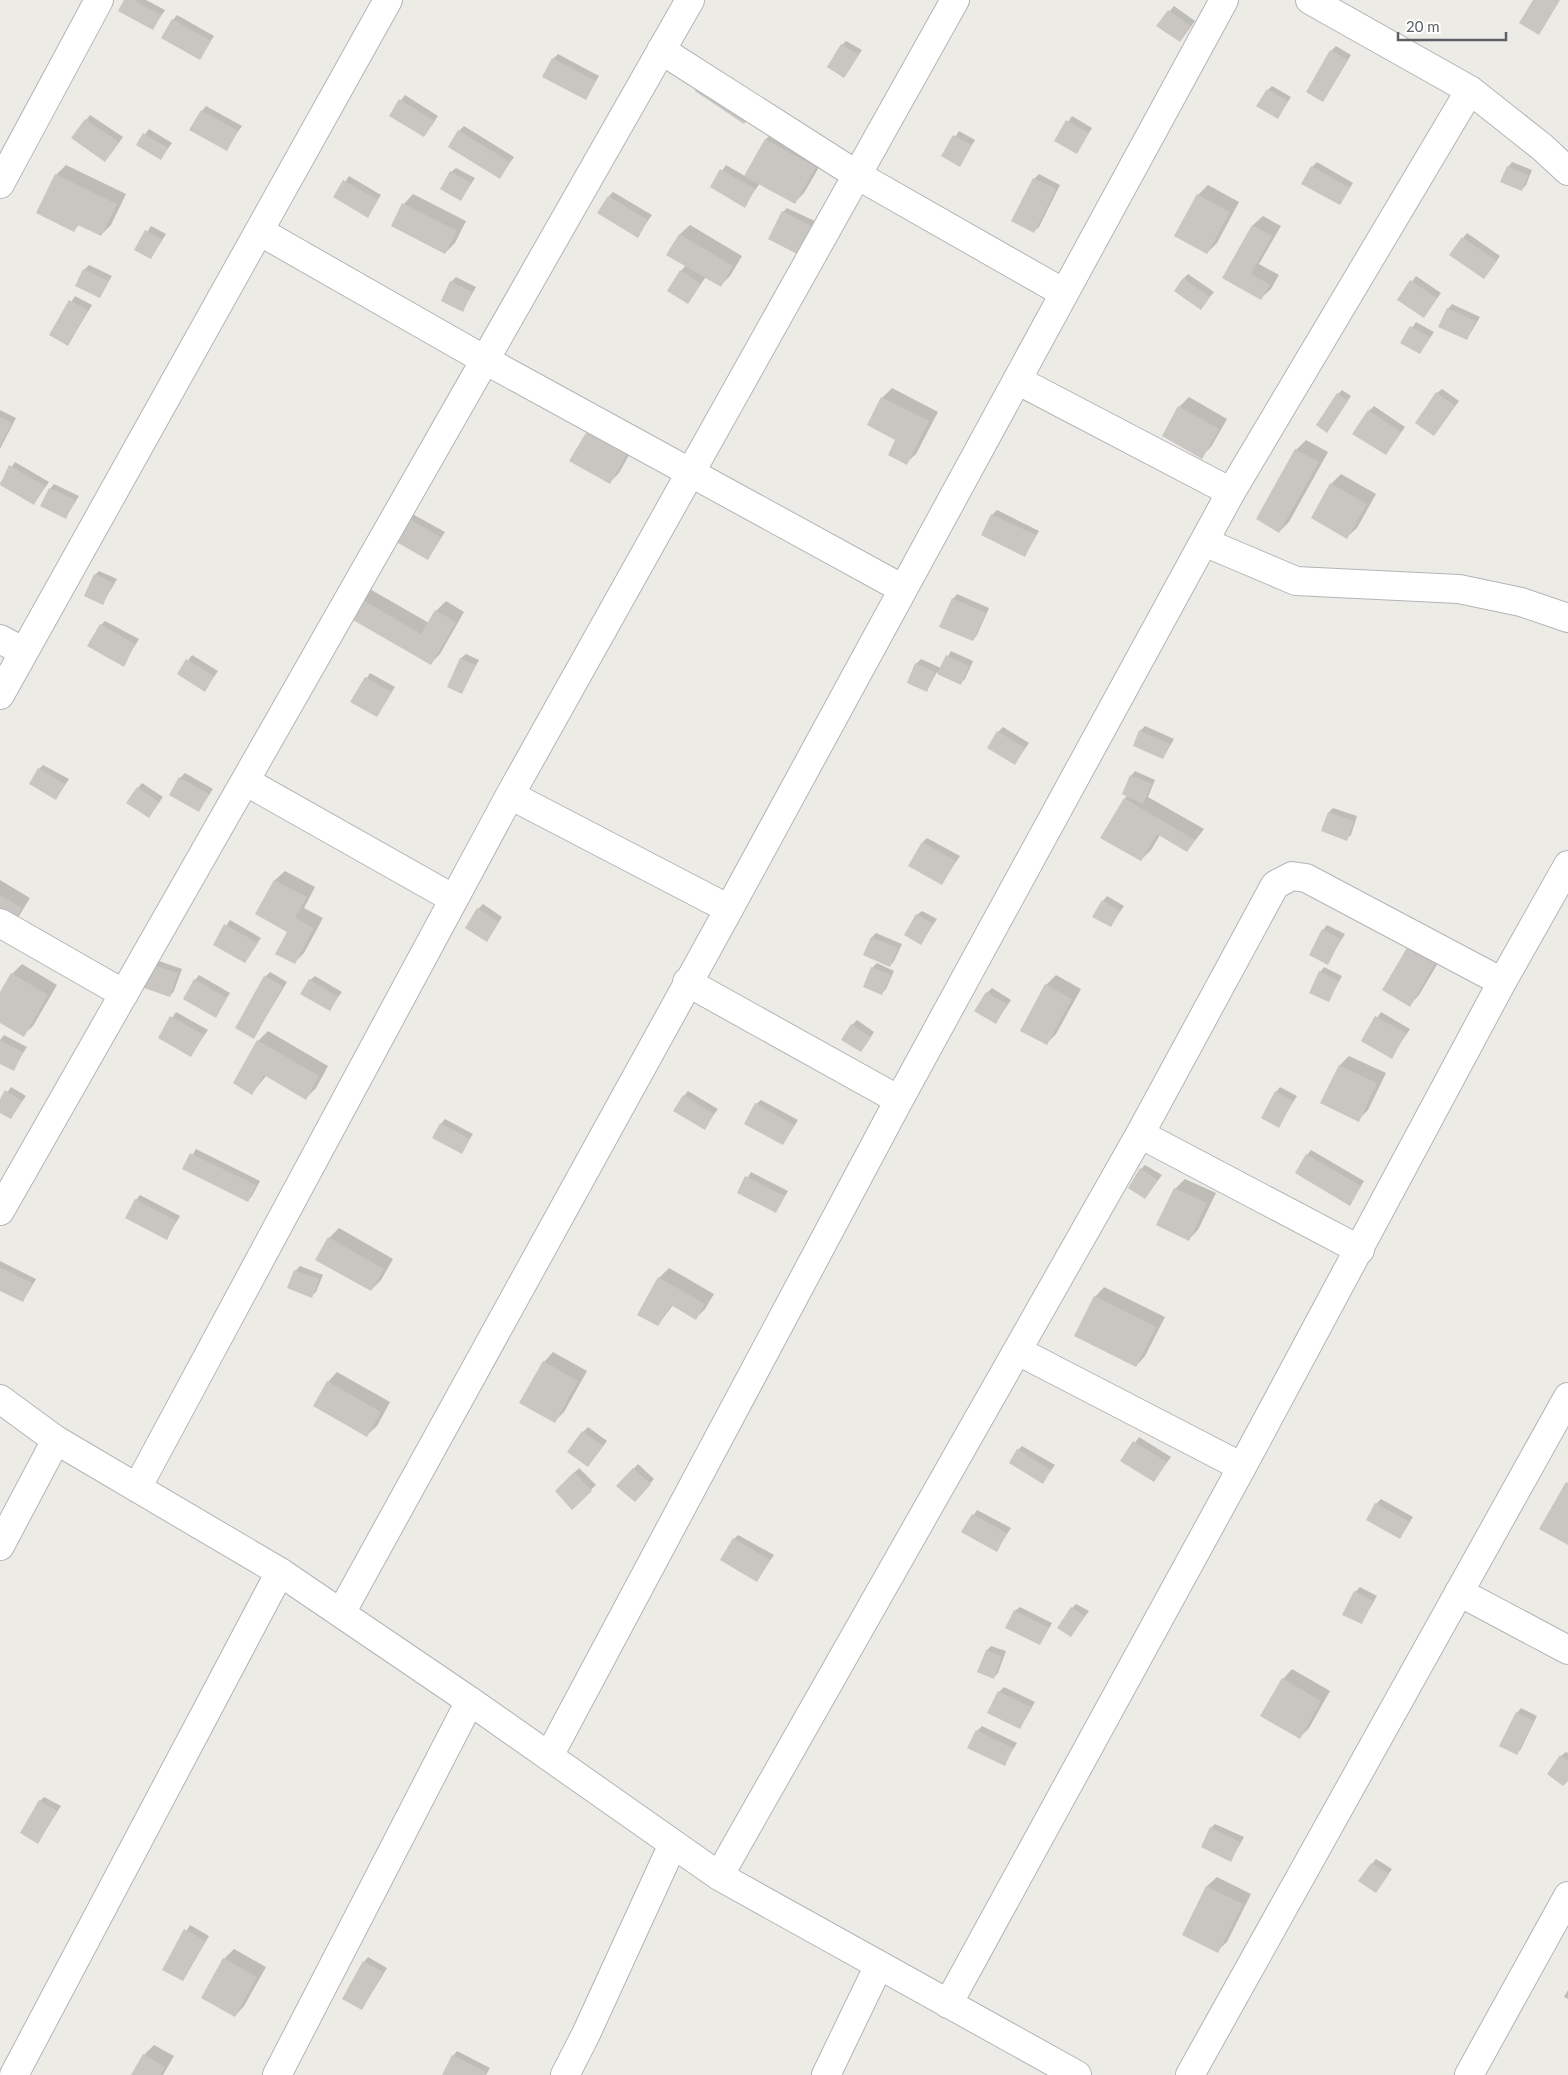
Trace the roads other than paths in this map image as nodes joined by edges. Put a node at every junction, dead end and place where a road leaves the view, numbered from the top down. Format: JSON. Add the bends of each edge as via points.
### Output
{"nodes":[{"id":1,"x":99,"y":0,"type":"edge"},
{"id":2,"x":388,"y":0,"type":"edge"},
{"id":3,"x":690,"y":0,"type":"edge"},
{"id":4,"x":955,"y":0,"type":"edge"},
{"id":5,"x":1224,"y":0,"type":"edge"},
{"id":6,"x":1310,"y":0,"type":"edge"},
{"id":7,"x":661,"y":50,"type":"junction"},
{"id":8,"x":1470,"y":90,"type":"junction"},
{"id":9,"x":1568,"y":171,"type":"edge"},
{"id":10,"x":857,"y":176,"type":"junction"},
{"id":11,"x":0,"y":184,"type":"edge"},
{"id":12,"x":260,"y":231,"type":"junction"},
{"id":13,"x":1064,"y":293,"type":"junction"},
{"id":14,"x":485,"y":360,"type":"junction"},
{"id":15,"x":1017,"y":380,"type":"junction"},
{"id":16,"x":691,"y":472,"type":"junction"},
{"id":17,"x":1231,"y":492,"type":"junction"},
{"id":18,"x":1204,"y":542,"type":"junction"},
{"id":19,"x":903,"y":589,"type":"junction"},
{"id":20,"x":1568,"y":618,"type":"edge"},
{"id":21,"x":0,"y":639,"type":"edge"},
{"id":22,"x":24,"y":652,"type":"junction"},
{"id":23,"x":0,"y":695,"type":"edge"},
{"id":24,"x":245,"y":781,"type":"junction"},
{"id":25,"x":510,"y":795,"type":"junction"},
{"id":26,"x":1568,"y":865,"type":"edge"},
{"id":27,"x":454,"y":899,"type":"junction"},
{"id":28,"x":729,"y":909,"type":"junction"},
{"id":29,"x":0,"y":923,"type":"edge"},
{"id":30,"x":687,"y":982,"type":"junction"},
{"id":31,"x":1502,"y":982,"type":"junction"},
{"id":32,"x":124,"y":994,"type":"junction"},
{"id":33,"x":899,"y":1100,"type":"junction"},
{"id":34,"x":1140,"y":1134,"type":"junction"},
{"id":35,"x":0,"y":1211,"type":"edge"},
{"id":36,"x":1360,"y":1250,"type":"junction"},
{"id":37,"x":1018,"y":1351,"type":"junction"},
{"id":38,"x":1568,"y":1397,"type":"edge"},
{"id":39,"x":0,"y":1399,"type":"edge"},
{"id":40,"x":56,"y":1440,"type":"junction"},
{"id":41,"x":1242,"y":1468,"type":"junction"},
{"id":42,"x":137,"y":1488,"type":"junction"},
{"id":43,"x":0,"y":1546,"type":"edge"},
{"id":44,"x":280,"y":1572,"type":"junction"},
{"id":45,"x":1459,"y":1592,"type":"junction"},
{"id":46,"x":341,"y":1614,"type":"junction"},
{"id":47,"x":1568,"y":1650,"type":"edge"},
{"id":48,"x":470,"y":1701,"type":"junction"},
{"id":49,"x":549,"y":1756,"type":"junction"},
{"id":50,"x":673,"y":1844,"type":"junction"},
{"id":51,"x":719,"y":1876,"type":"junction"},
{"id":52,"x":1568,"y":1896,"type":"edge"},
{"id":53,"x":879,"y":1965,"type":"junction"},
{"id":54,"x":948,"y":2004,"type":"junction"},
{"id":55,"x":14,"y":2075,"type":"edge"},
{"id":56,"x":277,"y":2075,"type":"edge"},
{"id":57,"x":565,"y":2075,"type":"edge"},
{"id":58,"x":826,"y":2075,"type":"edge"},
{"id":59,"x":1077,"y":2075,"type":"edge"},
{"id":60,"x":1190,"y":2075,"type":"edge"},
{"id":61,"x":1470,"y":2075,"type":"edge"}],
"edges":[{"from":1,"to":11,"type":"street"},
{"from":2,"to":12,"type":"street"},
{"from":3,"to":7,"type":"street"},
{"from":4,"to":10,"type":"street"},
{"from":5,"to":13,"type":"street"},
{"from":6,"to":8,"type":"street"},
{"from":7,"to":10,"type":"street"},
{"from":7,"to":14,"type":"street"},
{"from":8,"to":9,"type":"street"},
{"from":8,"to":17,"type":"street"},
{"from":10,"to":13,"type":"street"},
{"from":10,"to":16,"type":"street"},
{"from":12,"to":14,"type":"street"},
{"from":12,"to":22,"type":"street"},
{"from":13,"to":15,"type":"street"},
{"from":14,"to":16,"type":"street"},
{"from":14,"to":24,"type":"street"},
{"from":15,"to":17,"type":"street"},
{"from":15,"to":19,"type":"street"},
{"from":16,"to":19,"type":"street"},
{"from":16,"to":25,"type":"street"},
{"from":17,"to":18,"type":"street"},
{"from":18,"to":20,"type":"street","via":[[1296,581],[1459,589],[1521,602]]},
{"from":18,"to":33,"type":"street"},
{"from":19,"to":28,"type":"street"},
{"from":21,"to":22,"type":"street"},
{"from":22,"to":23,"type":"street"},
{"from":24,"to":27,"type":"street"},
{"from":24,"to":32,"type":"street"},
{"from":25,"to":27,"type":"street"},
{"from":25,"to":28,"type":"street"},
{"from":26,"to":31,"type":"street"},
{"from":27,"to":42,"type":"street"},
{"from":28,"to":30,"type":"street"},
{"from":29,"to":32,"type":"street"},
{"from":30,"to":33,"type":"street"},
{"from":30,"to":46,"type":"street"},
{"from":31,"to":34,"type":"street","via":[[1306,878],[1292,876],[1275,884]]},
{"from":31,"to":36,"type":"street"},
{"from":32,"to":35,"type":"street"},
{"from":33,"to":49,"type":"street"},
{"from":34,"to":36,"type":"street"},
{"from":34,"to":37,"type":"street"},
{"from":36,"to":41,"type":"street"},
{"from":37,"to":41,"type":"street"},
{"from":37,"to":51,"type":"street"},
{"from":38,"to":45,"type":"street"},
{"from":39,"to":40,"type":"street"},
{"from":40,"to":42,"type":"street"},
{"from":40,"to":43,"type":"street"},
{"from":41,"to":54,"type":"street"},
{"from":42,"to":44,"type":"street"},
{"from":44,"to":46,"type":"street"},
{"from":44,"to":55,"type":"street"},
{"from":45,"to":47,"type":"street"},
{"from":45,"to":60,"type":"street"},
{"from":46,"to":48,"type":"street"},
{"from":48,"to":49,"type":"street"},
{"from":48,"to":56,"type":"street"},
{"from":49,"to":50,"type":"street"},
{"from":50,"to":51,"type":"street"},
{"from":50,"to":57,"type":"street"},
{"from":51,"to":53,"type":"street"},
{"from":52,"to":61,"type":"street"},
{"from":53,"to":54,"type":"street"},
{"from":53,"to":58,"type":"street"},
{"from":54,"to":59,"type":"street"}]}
